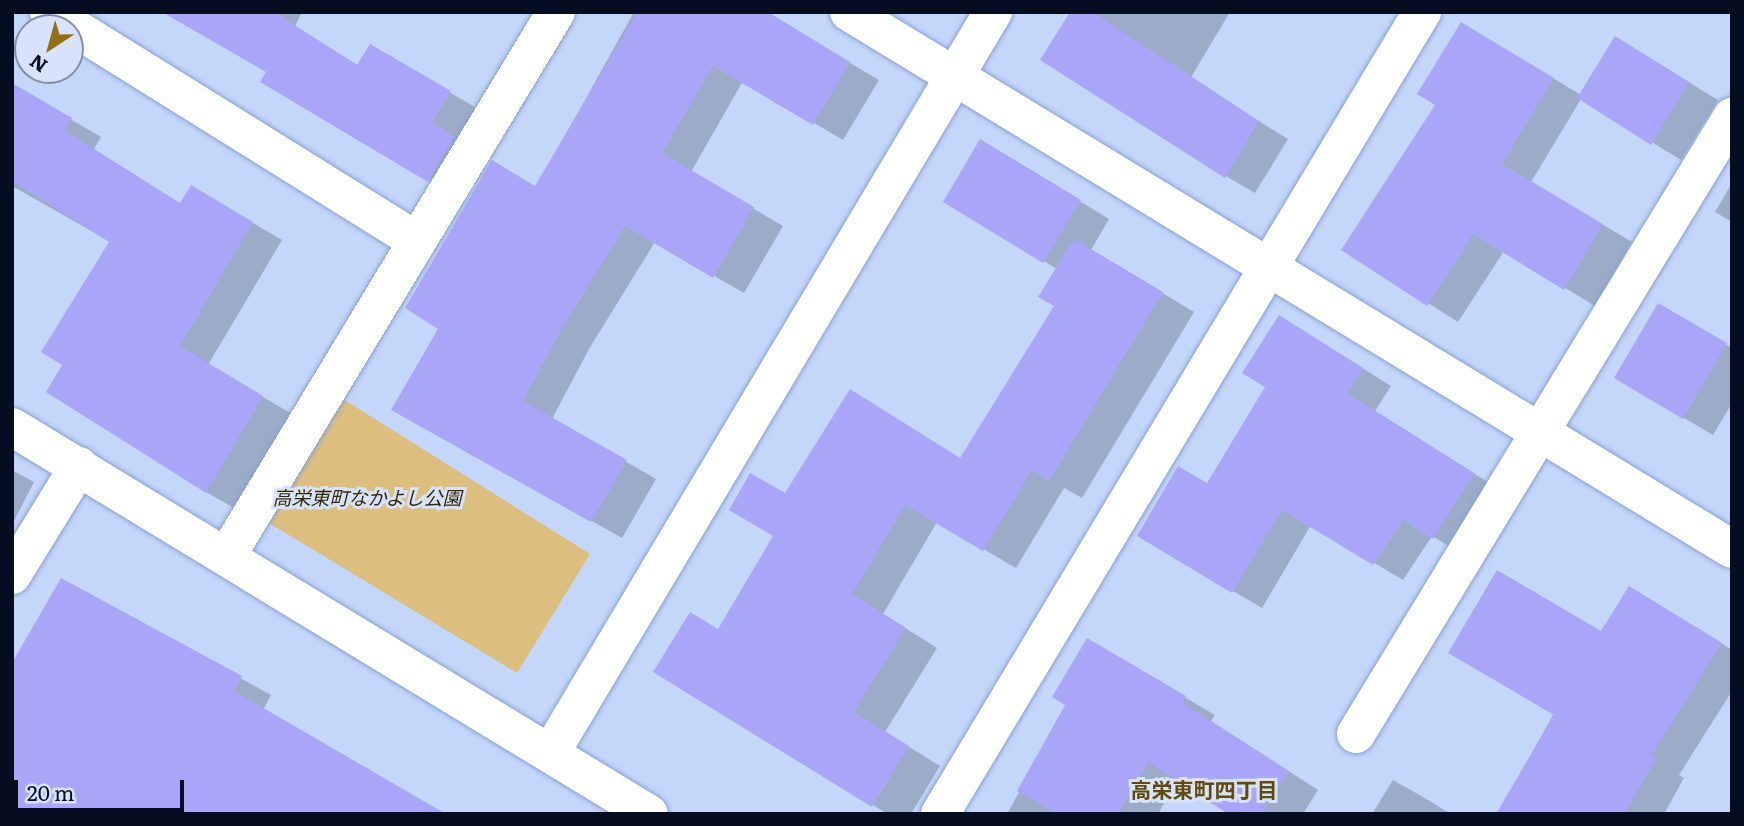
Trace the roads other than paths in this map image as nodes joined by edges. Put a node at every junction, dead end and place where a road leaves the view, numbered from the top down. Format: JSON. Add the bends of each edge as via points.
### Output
{"nodes":[{"id":1,"x":49,"y":12,"type":"edge"},
{"id":2,"x":556,"y":12,"type":"edge"},
{"id":3,"x":849,"y":12,"type":"edge"},
{"id":4,"x":993,"y":12,"type":"edge"},
{"id":5,"x":1422,"y":12,"type":"edge"},
{"id":6,"x":955,"y":74,"type":"junction"},
{"id":7,"x":1732,"y":117,"type":"edge"},
{"id":8,"x":416,"y":241,"type":"junction"},
{"id":9,"x":1268,"y":265,"type":"junction"},
{"id":10,"x":12,"y":427,"type":"edge"},
{"id":11,"x":1542,"y":435,"type":"junction"},
{"id":12,"x":79,"y":466,"type":"junction"},
{"id":13,"x":1732,"y":549,"type":"edge"},
{"id":14,"x":226,"y":557,"type":"junction"},
{"id":15,"x":12,"y":575,"type":"edge"},
{"id":16,"x":1356,"y":734,"type":"dead end"},
{"id":17,"x":551,"y":752,"type":"junction"},
{"id":18,"x":649,"y":814,"type":"edge"},
{"id":19,"x":940,"y":814,"type":"edge"}],
"edges":[{"from":1,"to":8,"type":"street"},
{"from":2,"to":8,"type":"street"},
{"from":3,"to":6,"type":"street"},
{"from":4,"to":6,"type":"street"},
{"from":5,"to":9,"type":"street"},
{"from":6,"to":9,"type":"street"},
{"from":6,"to":17,"type":"street"},
{"from":7,"to":11,"type":"street"},
{"from":8,"to":14,"type":"street"},
{"from":9,"to":11,"type":"street"},
{"from":9,"to":19,"type":"street"},
{"from":10,"to":12,"type":"street"},
{"from":11,"to":13,"type":"street"},
{"from":11,"to":16,"type":"street"},
{"from":12,"to":14,"type":"street"},
{"from":12,"to":15,"type":"street"},
{"from":14,"to":17,"type":"street"},
{"from":17,"to":18,"type":"street"}]}
